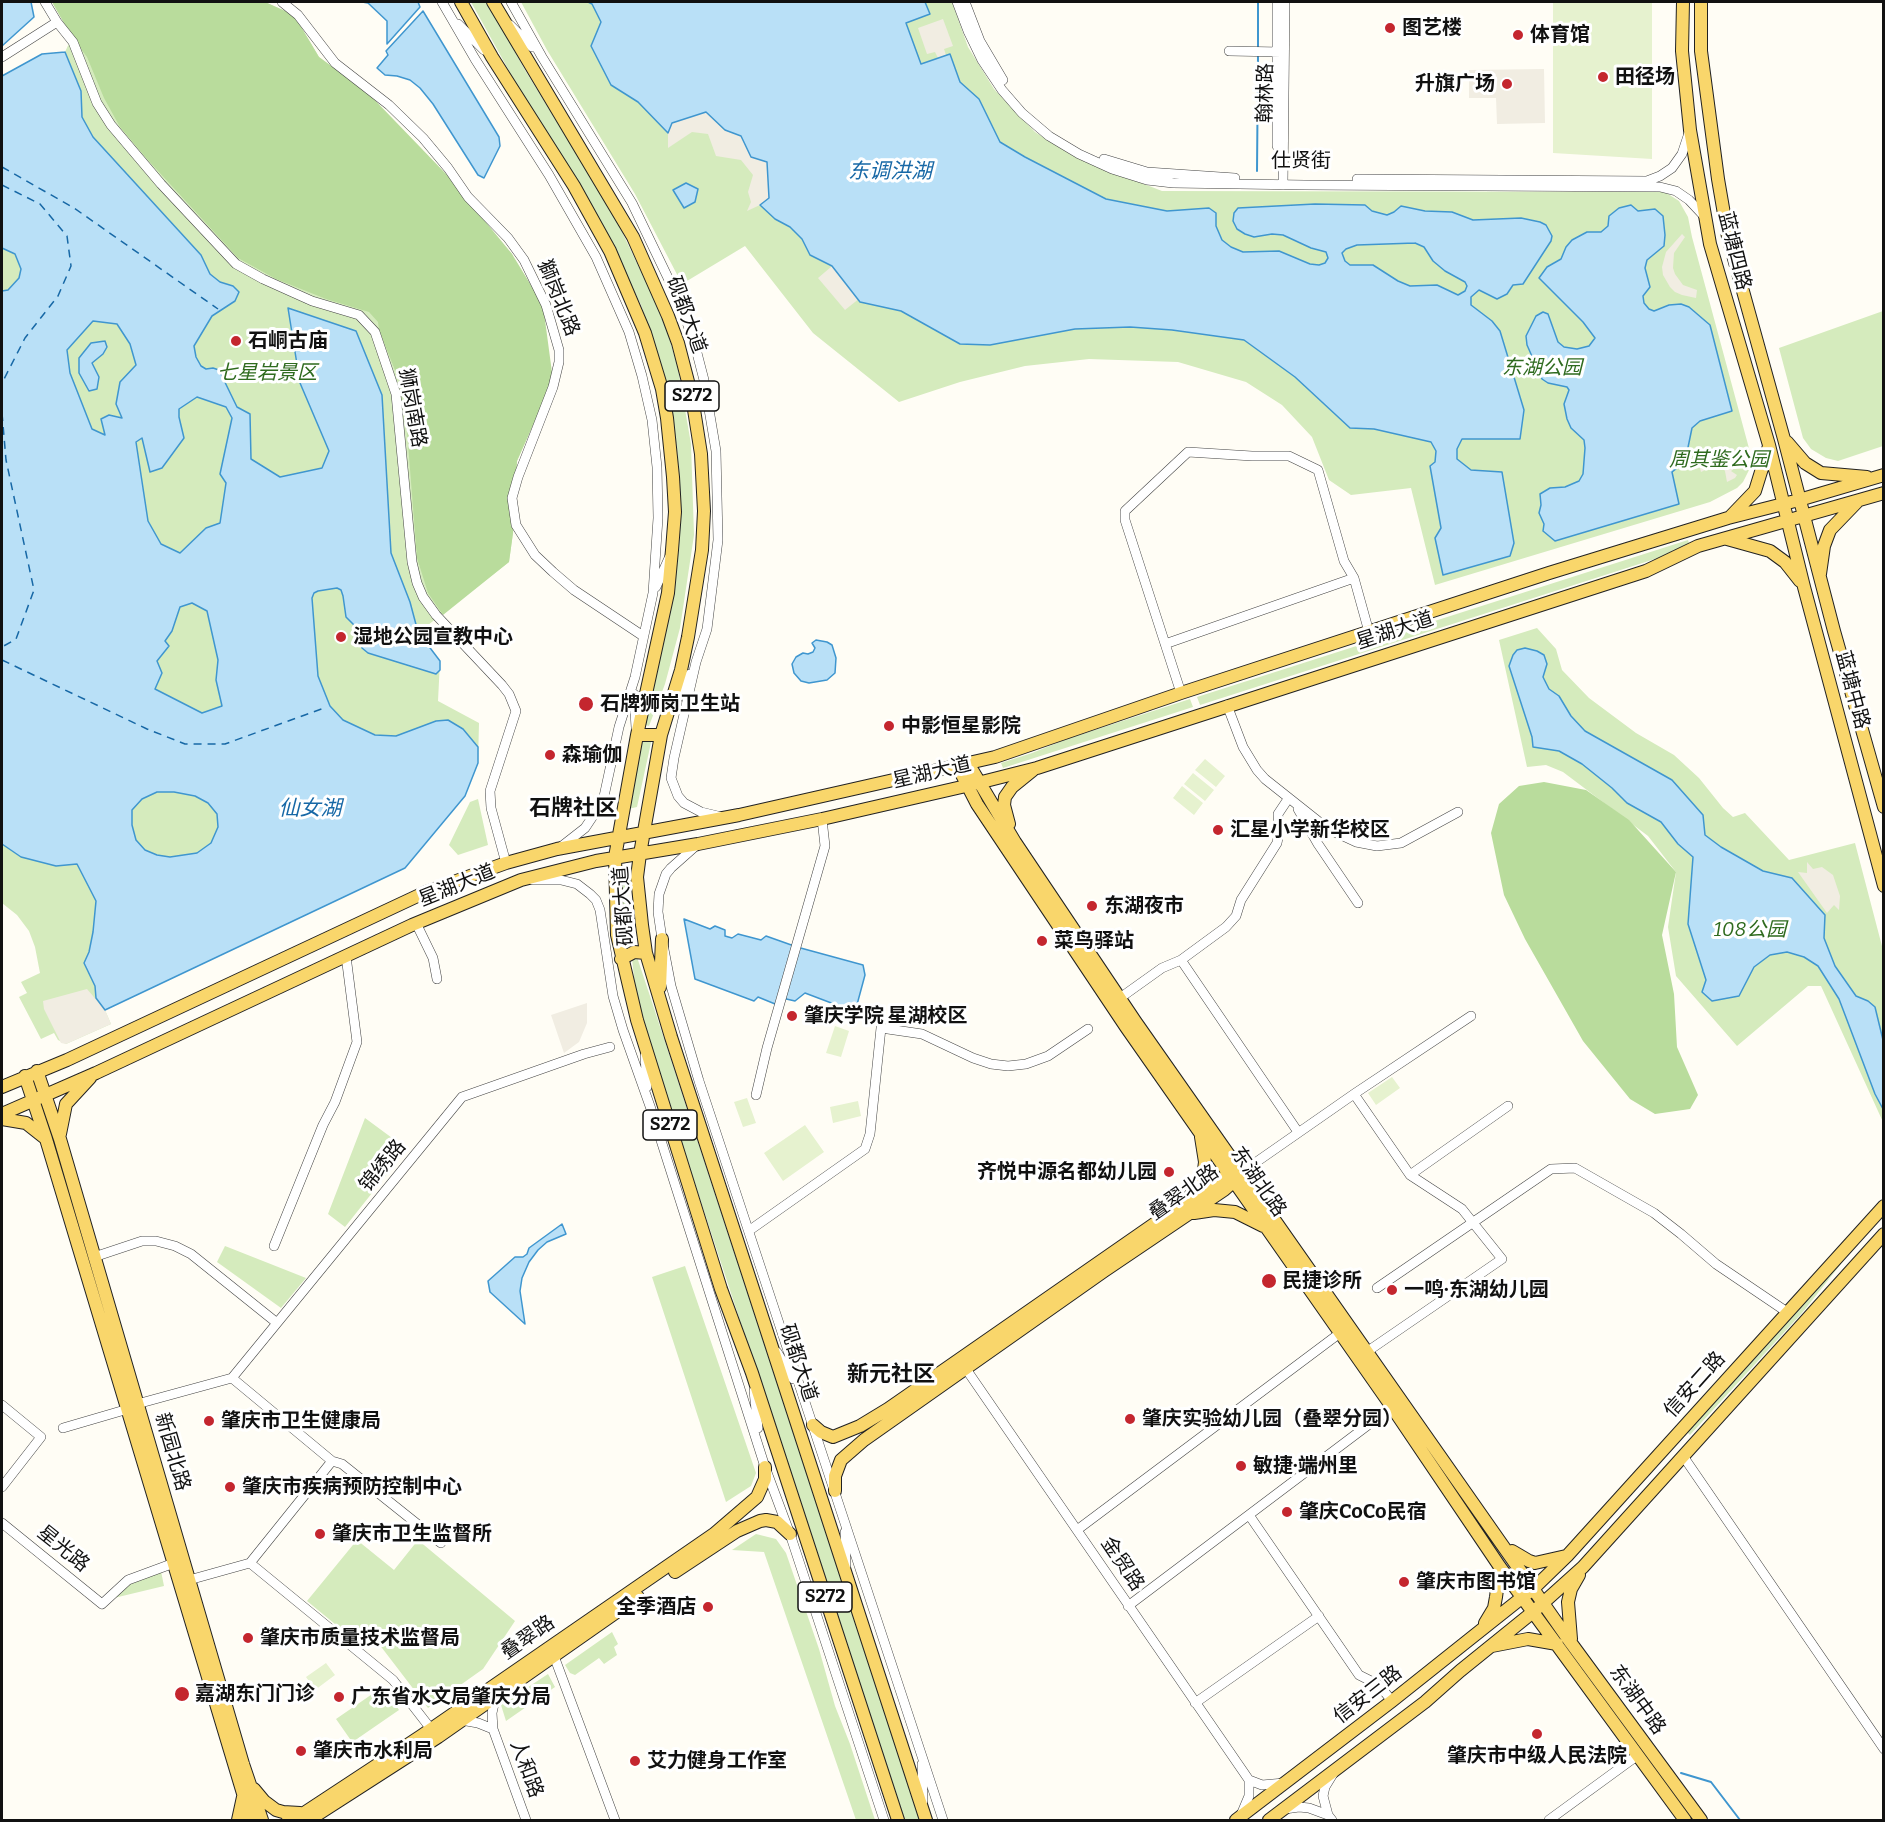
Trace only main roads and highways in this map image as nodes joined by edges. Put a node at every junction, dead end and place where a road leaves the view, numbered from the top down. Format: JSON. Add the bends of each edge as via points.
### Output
{"nodes":[{"id":1,"x":461,"y":2,"type":"edge"},
{"id":2,"x":1683,"y":2,"type":"edge"},
{"id":3,"x":1701,"y":2,"type":"edge"},
{"id":4,"x":496,"y":7,"type":"edge"},
{"id":5,"x":1683,"y":51,"type":"junction"},
{"id":6,"x":1701,"y":51,"type":"junction"},
{"id":7,"x":1743,"y":288,"type":"junction"},
{"id":8,"x":1724,"y":294,"type":"junction"},
{"id":9,"x":1784,"y":439,"type":"junction"},
{"id":10,"x":1769,"y":445,"type":"junction"},
{"id":11,"x":1880,"y":476,"type":"edge"},
{"id":12,"x":1884,"y":493,"type":"edge"},
{"id":13,"x":1799,"y":500,"type":"junction"},
{"id":14,"x":1859,"y":500,"type":"junction"},
{"id":15,"x":1784,"y":504,"type":"junction"},
{"id":16,"x":1803,"y":516,"type":"junction"},
{"id":17,"x":1728,"y":518,"type":"junction"},
{"id":18,"x":1788,"y":520,"type":"junction"},
{"id":19,"x":1693,"y":529,"type":"junction"},
{"id":20,"x":1724,"y":539,"type":"junction"},
{"id":21,"x":1698,"y":546,"type":"junction"},
{"id":22,"x":1820,"y":579,"type":"junction"},
{"id":23,"x":1804,"y":587,"type":"junction"},
{"id":24,"x":1849,"y":681,"type":"junction"},
{"id":25,"x":1830,"y":687,"type":"junction"},
{"id":26,"x":637,"y":735,"type":"junction"},
{"id":27,"x":661,"y":735,"type":"junction"},
{"id":28,"x":963,"y":764,"type":"junction"},
{"id":29,"x":1037,"y":768,"type":"junction"},
{"id":30,"x":972,"y":784,"type":"junction"},
{"id":31,"x":1884,"y":807,"type":"edge"},
{"id":32,"x":739,"y":815,"type":"junction"},
{"id":33,"x":644,"y":832,"type":"junction"},
{"id":34,"x":746,"y":834,"type":"junction"},
{"id":35,"x":618,"y":837,"type":"junction"},
{"id":36,"x":1010,"y":845,"type":"junction"},
{"id":37,"x":640,"y":854,"type":"junction"},
{"id":38,"x":615,"y":857,"type":"junction"},
{"id":39,"x":511,"y":862,"type":"junction"},
{"id":40,"x":521,"y":880,"type":"junction"},
{"id":41,"x":1884,"y":886,"type":"edge"},
{"id":42,"x":662,"y":939,"type":"road end"},
{"id":43,"x":646,"y":952,"type":"junction"},
{"id":44,"x":621,"y":959,"type":"junction"},
{"id":45,"x":659,"y":998,"type":"junction"},
{"id":46,"x":176,"y":1009,"type":"junction"},
{"id":47,"x":186,"y":1030,"type":"junction"},
{"id":48,"x":37,"y":1071,"type":"junction"},
{"id":49,"x":96,"y":1073,"type":"junction"},
{"id":50,"x":25,"y":1076,"type":"junction"},
{"id":51,"x":2,"y":1087,"type":"edge"},
{"id":52,"x":46,"y":1095,"type":"junction"},
{"id":53,"x":34,"y":1100,"type":"junction"},
{"id":54,"x":2,"y":1114,"type":"edge"},
{"id":55,"x":2,"y":1119,"type":"edge"},
{"id":56,"x":1200,"y":1133,"type":"junction"},
{"id":57,"x":60,"y":1138,"type":"junction"},
{"id":58,"x":46,"y":1139,"type":"junction"},
{"id":59,"x":1218,"y":1149,"type":"junction"},
{"id":60,"x":1235,"y":1176,"type":"junction"},
{"id":61,"x":68,"y":1191,"type":"junction"},
{"id":62,"x":1884,"y":1206,"type":"edge"},
{"id":63,"x":1187,"y":1209,"type":"junction"},
{"id":64,"x":1270,"y":1231,"type":"junction"},
{"id":65,"x":1884,"y":1233,"type":"edge"},
{"id":66,"x":1836,"y":1257,"type":"junction"},
{"id":67,"x":1851,"y":1271,"type":"junction"},
{"id":68,"x":132,"y":1406,"type":"junction"},
{"id":69,"x":813,"y":1425,"type":"road end"},
{"id":70,"x":860,"y":1426,"type":"junction"},
{"id":71,"x":864,"y":1440,"type":"junction"},
{"id":72,"x":765,"y":1467,"type":"road end"},
{"id":73,"x":1642,"y":1471,"type":"junction"},
{"id":74,"x":1656,"y":1486,"type":"junction"},
{"id":75,"x":835,"y":1491,"type":"road end"},
{"id":76,"x":733,"y":1517,"type":"junction"},
{"id":77,"x":737,"y":1531,"type":"junction"},
{"id":78,"x":790,"y":1534,"type":"road end"},
{"id":79,"x":1504,"y":1545,"type":"junction"},
{"id":80,"x":1567,"y":1556,"type":"junction"},
{"id":81,"x":1516,"y":1562,"type":"junction"},
{"id":82,"x":1500,"y":1567,"type":"junction"},
{"id":83,"x":1583,"y":1567,"type":"junction"},
{"id":84,"x":1534,"y":1588,"type":"junction"},
{"id":85,"x":1522,"y":1598,"type":"junction"},
{"id":86,"x":1544,"y":1602,"type":"junction"},
{"id":87,"x":1533,"y":1612,"type":"junction"},
{"id":88,"x":1493,"y":1620,"type":"junction"},
{"id":89,"x":1482,"y":1629,"type":"junction"},
{"id":90,"x":1505,"y":1635,"type":"junction"},
{"id":91,"x":1556,"y":1635,"type":"junction"},
{"id":92,"x":1571,"y":1643,"type":"junction"},
{"id":93,"x":1491,"y":1646,"type":"junction"},
{"id":94,"x":239,"y":1765,"type":"junction"},
{"id":95,"x":246,"y":1786,"type":"junction"},
{"id":96,"x":333,"y":1800,"type":"junction"},
{"id":97,"x":924,"y":1817,"type":"edge"},
{"id":98,"x":311,"y":1818,"type":"edge"},
{"id":99,"x":1238,"y":1819,"type":"edge"},
{"id":100,"x":898,"y":1820,"type":"edge"},
{"id":101,"x":238,"y":1821,"type":"edge"},
{"id":102,"x":251,"y":1821,"type":"edge"},
{"id":103,"x":262,"y":1821,"type":"edge"},
{"id":104,"x":288,"y":1821,"type":"edge"},
{"id":105,"x":1269,"y":1821,"type":"edge"},
{"id":106,"x":1685,"y":1821,"type":"edge"},
{"id":107,"x":1701,"y":1821,"type":"edge"}],
"edges":[{"from":1,"to":26,"type":"main road","name":"砚都大道","number":"S272","via":[[596,225],[623,278],[654,361],[667,418],[675,512],[668,593]]},
{"from":2,"to":5,"type":"main road","name":"蓝塘四路"},
{"from":3,"to":6,"type":"main road","name":"蓝塘四路"},
{"from":4,"to":27,"type":"main road","name":"砚都大道","number":"S272","via":[[633,237],[668,316],[688,379],[701,454],[702,550],[688,638]]},
{"from":5,"to":6,"type":"main road"},
{"from":5,"to":8,"type":"main road","name":"蓝塘四路","via":[[1690,130],[1704,216]]},
{"from":6,"to":7,"type":"main road","name":"蓝塘四路","via":[[1728,237]]},
{"from":7,"to":8,"type":"main road","via":[[1741,299],[1733,303]]},
{"from":7,"to":9,"type":"main road","name":"蓝塘四路"},
{"from":8,"to":10,"type":"main road","name":"蓝塘四路"},
{"from":9,"to":11,"type":"main road","via":[[1805,463],[1821,473]]},
{"from":9,"to":13,"type":"main road","name":"蓝塘四路"},
{"from":10,"to":15,"type":"main road","name":"蓝塘四路"},
{"from":10,"to":17,"type":"main road","via":[[1755,491]]},
{"from":11,"to":13,"type":"main road","name":"星湖大道"},
{"from":12,"to":14,"type":"main road","name":"星湖大道"},
{"from":13,"to":15,"type":"main road","name":"星湖大道"},
{"from":13,"to":16,"type":"main road","name":"蓝塘中路"},
{"from":14,"to":16,"type":"main road","name":"星湖大道"},
{"from":14,"to":22,"type":"main road","via":[[1830,530]]},
{"from":15,"to":17,"type":"main road","name":"星湖大道"},
{"from":15,"to":18,"type":"main road","name":"蓝塘中路"},
{"from":16,"to":18,"type":"main road","name":"星湖大道"},
{"from":16,"to":22,"type":"main road","name":"蓝塘中路"},
{"from":17,"to":19,"type":"main road","name":"星湖大道"},
{"from":18,"to":20,"type":"main road","name":"星湖大道"},
{"from":18,"to":23,"type":"main road","name":"蓝塘中路"},
{"from":19,"to":21,"type":"main road"},
{"from":19,"to":28,"type":"main road","name":"星湖大道","via":[[1180,693],[995,757]]},
{"from":20,"to":21,"type":"main road","name":"星湖大道"},
{"from":20,"to":23,"type":"main road","via":[[1778,556]]},
{"from":21,"to":29,"type":"main road","name":"星湖大道","via":[[1646,571]]},
{"from":22,"to":24,"type":"main road","name":"蓝塘中路"},
{"from":23,"to":25,"type":"main road","name":"蓝塘中路"},
{"from":24,"to":25,"type":"main road"},
{"from":24,"to":31,"type":"main road","name":"蓝塘中路"},
{"from":25,"to":41,"type":"main road","name":"蓝塘中路"},
{"from":26,"to":27,"type":"main road"},
{"from":26,"to":35,"type":"main road","name":"砚都大道","number":"S272"},
{"from":27,"to":33,"type":"main road","name":"砚都大道","number":"S272"},
{"from":28,"to":30,"type":"main road","name":"东湖北路"},
{"from":28,"to":32,"type":"main road","name":"星湖大道"},
{"from":29,"to":30,"type":"main road","name":"星湖大道"},
{"from":29,"to":36,"type":"main road","via":[[1012,787],[1005,798]]},
{"from":30,"to":34,"type":"main road","name":"星湖大道"},
{"from":30,"to":36,"type":"main road","name":"东湖北路"},
{"from":32,"to":33,"type":"main road","name":"星湖大道"},
{"from":32,"to":34,"type":"main road","via":[[738,827]]},
{"from":33,"to":35,"type":"main road","name":"星湖大道"},
{"from":33,"to":37,"type":"main road","name":"砚都大道","number":"S272"},
{"from":34,"to":37,"type":"main road","name":"星湖大道"},
{"from":35,"to":38,"type":"main road","name":"砚都大道","number":"S272"},
{"from":35,"to":39,"type":"main road","name":"星湖大道"},
{"from":36,"to":56,"type":"main road","name":"东湖北路","via":[[1126,1027]]},
{"from":36,"to":59,"type":"main road","name":"东湖北路","via":[[1120,998]]},
{"from":37,"to":38,"type":"main road","name":"星湖大道"},
{"from":37,"to":43,"type":"main road","name":"砚都大道","number":"S272","via":[[639,898]]},
{"from":38,"to":40,"type":"main road","name":"星湖大道"},
{"from":38,"to":44,"type":"main road","name":"砚都大道","number":"S272","via":[[616,935]]},
{"from":39,"to":40,"type":"main road","via":[[523,866]]},
{"from":39,"to":46,"type":"main road","name":"星湖大道","via":[[426,892]]},
{"from":40,"to":47,"type":"main road","name":"星湖大道"},
{"from":42,"to":45,"type":"main road"},
{"from":43,"to":44,"type":"main road","via":[[634,952]]},
{"from":43,"to":45,"type":"main road","name":"砚都大道","number":"S272"},
{"from":44,"to":100,"type":"main road","name":"砚都大道","number":"S272","via":[[721,1289]]},
{"from":45,"to":97,"type":"main road","name":"砚都大道","number":"S272"},
{"from":46,"to":47,"type":"main road"},
{"from":46,"to":48,"type":"main road","name":"星湖大道"},
{"from":47,"to":49,"type":"main road","name":"星湖大道"},
{"from":48,"to":50,"type":"main road","name":"星湖大道"},
{"from":48,"to":52,"type":"main road","name":"新园北路"},
{"from":49,"to":52,"type":"main road","name":"星湖大道"},
{"from":49,"to":57,"type":"main road","via":[[66,1104]]},
{"from":50,"to":51,"type":"main road","name":"星湖大道"},
{"from":50,"to":53,"type":"main road","name":"新园北路"},
{"from":52,"to":53,"type":"main road","name":"星湖大道"},
{"from":52,"to":57,"type":"main road","name":"新园北路"},
{"from":53,"to":54,"type":"main road","name":"星湖大道"},
{"from":53,"to":58,"type":"main road","name":"新园北路"},
{"from":55,"to":58,"type":"main road","via":[[26,1123]]},
{"from":56,"to":59,"type":"main road","name":"东湖北路"},
{"from":56,"to":63,"type":"main road","via":[[1204,1170]]},
{"from":57,"to":61,"type":"main road","name":"新园北路"},
{"from":58,"to":61,"type":"main road","name":"新园北路"},
{"from":59,"to":60,"type":"main road","name":"东湖北路"},
{"from":60,"to":63,"type":"main road","name":"叠翠北路"},
{"from":60,"to":64,"type":"main road","name":"东湖北路"},
{"from":60,"to":79,"type":"main road","name":"东湖北路","via":[[1368,1351]]},
{"from":61,"to":68,"type":"main road","name":"新园北路"},
{"from":61,"to":68,"type":"main road","name":"新园北路","via":[[94,1257]]},
{"from":62,"to":66,"type":"main road","name":"信安二路"},
{"from":63,"to":64,"type":"main road","via":[[1235,1212]]},
{"from":63,"to":70,"type":"main road","name":"叠翠北路"},
{"from":63,"to":71,"type":"main road","name":"叠翠北路"},
{"from":64,"to":82,"type":"main road","name":"东湖北路"},
{"from":65,"to":67,"type":"main road","name":"信安二路"},
{"from":66,"to":67,"type":"main road","via":[[1845,1260]]},
{"from":66,"to":73,"type":"main road","name":"信安二路"},
{"from":67,"to":74,"type":"main road","name":"信安二路"},
{"from":68,"to":94,"type":"main road","name":"新园北路","via":[[174,1563]]},
{"from":68,"to":94,"type":"main road","name":"新园北路","via":[[189,1580]]},
{"from":69,"to":70,"type":"main road","name":"叠翠北路","via":[[833,1437]]},
{"from":70,"to":71,"type":"main road","via":[[857,1434]]},
{"from":71,"to":75,"type":"main road","name":"叠翠北路","via":[[841,1460]]},
{"from":72,"to":76,"type":"main road","name":"叠翠路","via":[[765,1479],[757,1497]]},
{"from":73,"to":74,"type":"main road","via":[[1646,1482]]},
{"from":73,"to":80,"type":"main road","name":"信安二路"},
{"from":74,"to":83,"type":"main road","name":"信安二路"},
{"from":76,"to":77,"type":"main road","via":[[741,1522]]},
{"from":76,"to":96,"type":"main road","name":"叠翠路"},
{"from":77,"to":78,"type":"main road","name":"叠翠路","via":[[766,1520],[777,1522]]},
{"from":77,"to":96,"type":"main road","name":"叠翠路","via":[[461,1720]]},
{"from":79,"to":80,"type":"main road","via":[[1535,1563]]},
{"from":79,"to":81,"type":"main road","name":"东湖北路"},
{"from":80,"to":84,"type":"main road","name":"信安二路"},
{"from":81,"to":82,"type":"main road","via":[[1511,1569]]},
{"from":81,"to":84,"type":"main road","name":"东湖北路"},
{"from":82,"to":85,"type":"main road","name":"东湖北路"},
{"from":82,"to":89,"type":"main road","via":[[1494,1608]]},
{"from":83,"to":86,"type":"main road","name":"信安二路"},
{"from":83,"to":92,"type":"main road","via":[[1568,1602]]},
{"from":84,"to":85,"type":"main road","name":"信安二路"},
{"from":84,"to":86,"type":"main road","name":"东湖北路"},
{"from":85,"to":87,"type":"main road","name":"东湖北路"},
{"from":85,"to":88,"type":"main road","name":"信安三路"},
{"from":86,"to":87,"type":"main road","name":"信安二路"},
{"from":86,"to":91,"type":"main road","name":"东湖中路"},
{"from":87,"to":90,"type":"main road","name":"信安三路"},
{"from":87,"to":91,"type":"main road","name":"东湖中路"},
{"from":88,"to":89,"type":"main road","name":"信安三路"},
{"from":88,"to":90,"type":"main road"},
{"from":89,"to":99,"type":"main road","name":"信安三路"},
{"from":90,"to":93,"type":"main road","name":"信安三路"},
{"from":91,"to":92,"type":"main road","name":"东湖中路"},
{"from":91,"to":93,"type":"main road"},
{"from":91,"to":106,"type":"main road","name":"东湖中路"},
{"from":92,"to":107,"type":"main road","name":"东湖中路"},
{"from":93,"to":105,"type":"main road","name":"信安三路","via":[[1425,1702]]},
{"from":94,"to":95,"type":"main road","name":"新园北路"},
{"from":95,"to":98,"type":"main road","via":[[276,1810]]},
{"from":95,"to":101,"type":"main road"},
{"from":95,"to":102,"type":"main road","name":"新园北路"},
{"from":95,"to":103,"type":"main road","name":"新园北路"},
{"from":96,"to":98,"type":"main road","name":"叠翠路"},
{"from":98,"to":104,"type":"main road","name":"叠翠路"}]}
